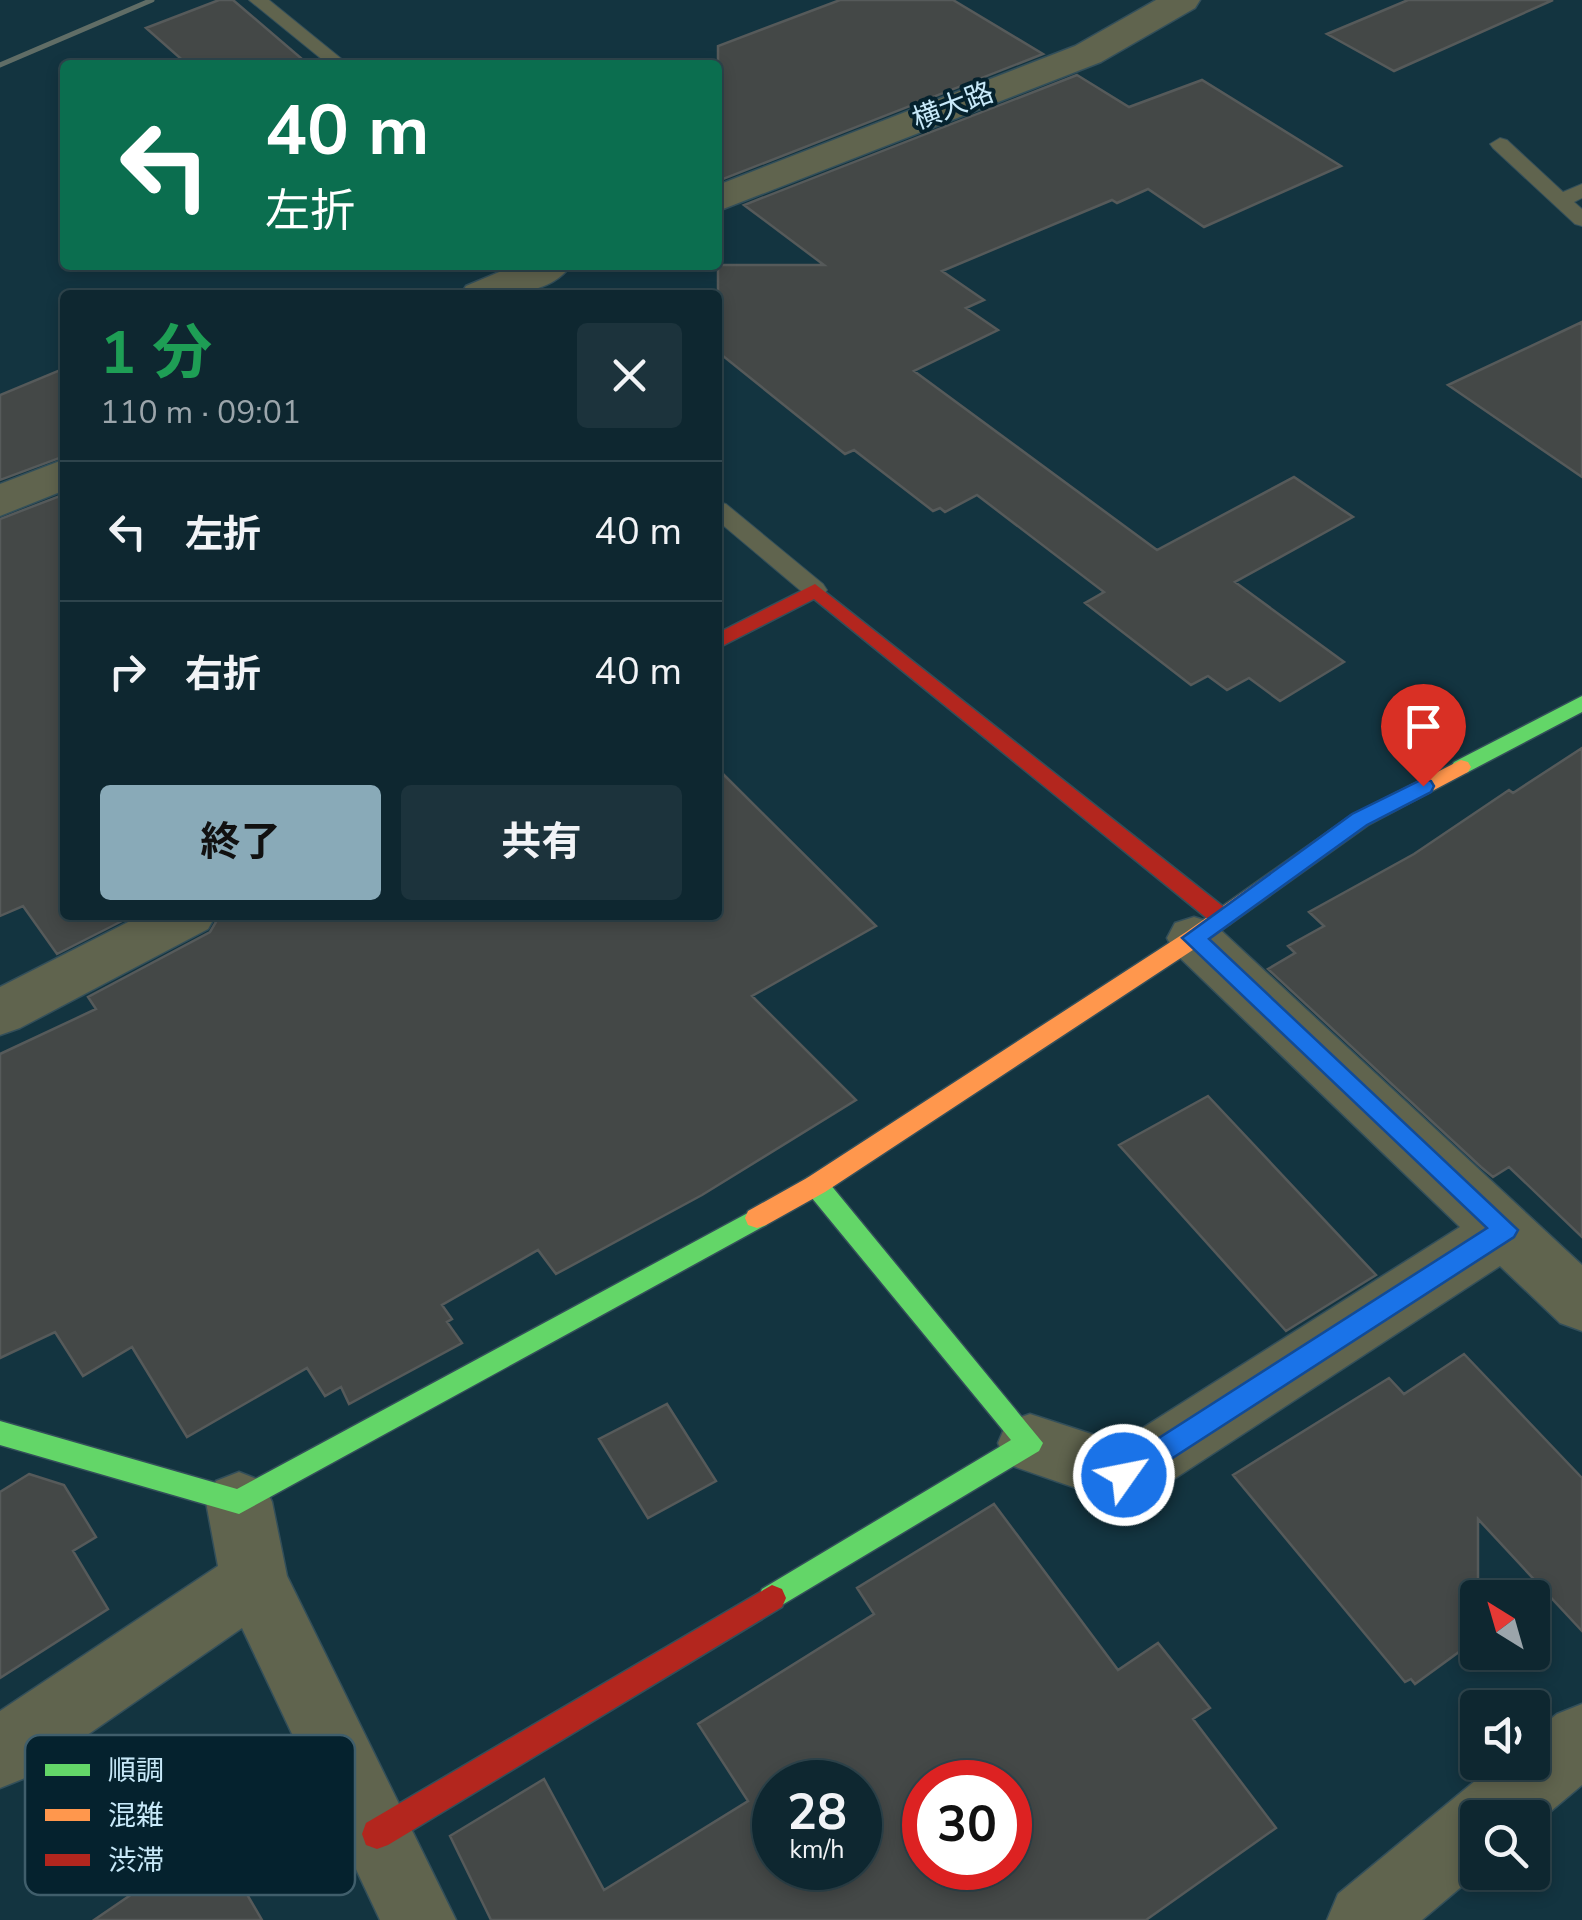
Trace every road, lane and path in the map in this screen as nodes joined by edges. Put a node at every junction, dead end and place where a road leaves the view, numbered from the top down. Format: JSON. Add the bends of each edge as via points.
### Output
{"nodes":[{"id":1,"x":258,"y":0,"type":"edge"},
{"id":2,"x":1170,"y":2,"type":"edge"},
{"id":3,"x":334,"y":60,"type":"edge"},
{"id":4,"x":1500,"y":144,"type":"dead end"},
{"id":5,"x":1582,"y":190,"type":"edge"},
{"id":6,"x":722,"y":197,"type":"edge"},
{"id":7,"x":1561,"y":200,"type":"junction"},
{"id":8,"x":1582,"y":220,"type":"edge"},
{"id":9,"x":538,"y":270,"type":"edge"},
{"id":10,"x":492,"y":290,"type":"edge"},
{"id":11,"x":60,"y":475,"type":"edge"},
{"id":12,"x":0,"y":501,"type":"edge"},
{"id":13,"x":722,"y":512,"type":"edge"},
{"id":14,"x":815,"y":590,"type":"junction"},
{"id":15,"x":722,"y":639,"type":"edge"},
{"id":16,"x":1582,"y":703,"type":"edge"},
{"id":17,"x":179,"y":920,"type":"edge"},
{"id":18,"x":1208,"y":928,"type":"junction"},
{"id":19,"x":0,"y":1013,"type":"edge"},
{"id":20,"x":816,"y":1185,"type":"junction"},
{"id":21,"x":1506,"y":1230,"type":"junction"},
{"id":22,"x":1582,"y":1304,"type":"edge"},
{"id":23,"x":0,"y":1433,"type":"edge"},
{"id":24,"x":1030,"y":1442,"type":"junction"},
{"id":25,"x":238,"y":1502,"type":"junction"},
{"id":26,"x":254,"y":1580,"type":"junction"},
{"id":27,"x":26,"y":1735,"type":"edge"},
{"id":28,"x":329,"y":1735,"type":"edge"},
{"id":29,"x":25,"y":1736,"type":"edge"},
{"id":30,"x":1582,"y":1739,"type":"edge"},
{"id":31,"x":0,"y":1753,"type":"edge"},
{"id":32,"x":355,"y":1789,"type":"edge"},
{"id":33,"x":1509,"y":1800,"type":"edge"},
{"id":34,"x":377,"y":1834,"type":"junction"},
{"id":35,"x":1460,"y":1841,"type":"edge"},
{"id":36,"x":419,"y":1920,"type":"edge"},
{"id":37,"x":1364,"y":1920,"type":"edge"}],
"edges":[{"from":1,"to":3,"type":"lane"},
{"from":2,"to":6,"type":"street","name":"横大路","via":[[1088,54]]},
{"from":4,"to":7,"type":"lane"},
{"from":5,"to":7,"type":"lane"},
{"from":7,"to":8,"type":"lane"},
{"from":9,"to":10,"type":"street"},
{"from":11,"to":12,"type":"street"},
{"from":13,"to":14,"type":"lane"},
{"from":14,"to":15,"type":"street"},
{"from":14,"to":18,"type":"street"},
{"from":16,"to":18,"type":"street","via":[[1360,820]]},
{"from":17,"to":19,"type":"street"},
{"from":18,"to":20,"type":"street"},
{"from":18,"to":21,"type":"street"},
{"from":20,"to":24,"type":"street"},
{"from":20,"to":25,"type":"street"},
{"from":21,"to":22,"type":"street"},
{"from":21,"to":24,"type":"street","via":[[1124,1475]]},
{"from":23,"to":25,"type":"street"},
{"from":24,"to":34,"type":"street"},
{"from":25,"to":26,"type":"street"},
{"from":26,"to":27,"type":"street"},
{"from":26,"to":28,"type":"street"},
{"from":29,"to":31,"type":"street"},
{"from":30,"to":33,"type":"street"},
{"from":32,"to":34,"type":"street"},
{"from":34,"to":36,"type":"street"},
{"from":35,"to":37,"type":"street"}]}
